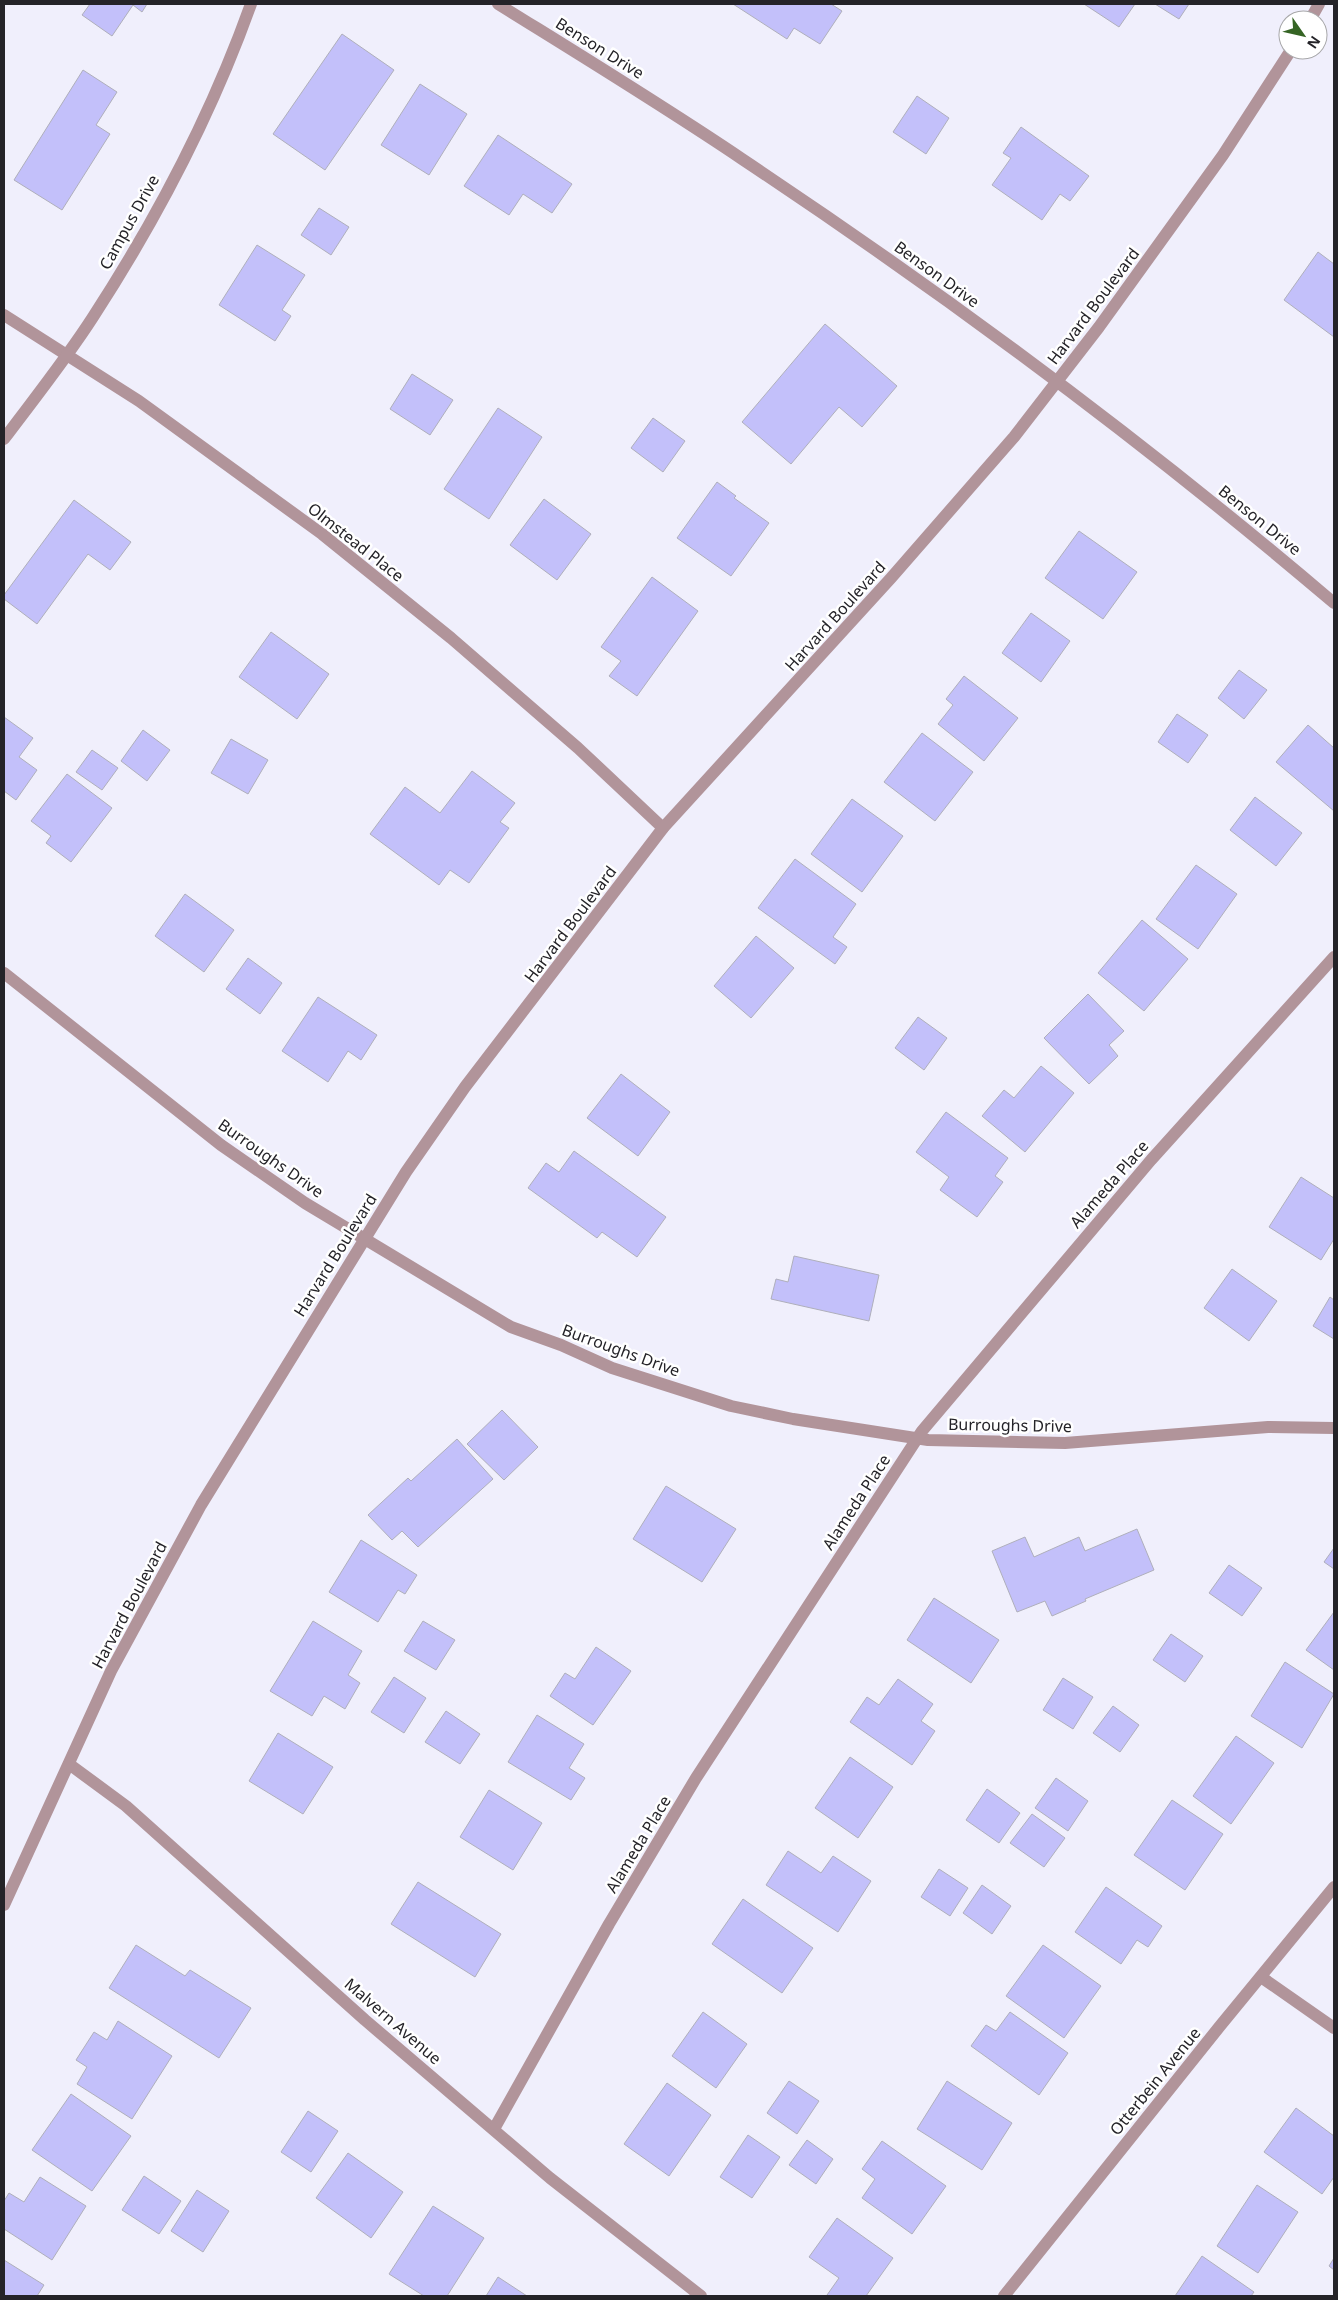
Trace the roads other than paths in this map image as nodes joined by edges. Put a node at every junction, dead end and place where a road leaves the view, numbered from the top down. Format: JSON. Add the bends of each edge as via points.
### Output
{"nodes":[{"id":1,"x":251,"y":4,"type":"edge"},
{"id":2,"x":498,"y":4,"type":"edge"},
{"id":3,"x":1285,"y":60,"type":"edge"},
{"id":4,"x":4,"y":315,"type":"edge"},
{"id":5,"x":66,"y":355,"type":"junction"},
{"id":6,"x":1056,"y":382,"type":"junction"},
{"id":7,"x":4,"y":439,"type":"edge"},
{"id":8,"x":1334,"y":603,"type":"edge"},
{"id":9,"x":663,"y":828,"type":"junction"},
{"id":10,"x":1334,"y":957,"type":"edge"},
{"id":11,"x":4,"y":973,"type":"edge"},
{"id":12,"x":364,"y":1240,"type":"junction"},
{"id":13,"x":1334,"y":1428,"type":"edge"},
{"id":14,"x":918,"y":1438,"type":"junction"},
{"id":15,"x":69,"y":1764,"type":"junction"},
{"id":16,"x":1334,"y":1887,"type":"edge"},
{"id":17,"x":4,"y":1905,"type":"edge"},
{"id":18,"x":1261,"y":1977,"type":"junction"},
{"id":19,"x":1334,"y":2028,"type":"edge"},
{"id":20,"x":494,"y":2129,"type":"junction"},
{"id":21,"x":701,"y":2296,"type":"edge"},
{"id":22,"x":1004,"y":2296,"type":"edge"}],
"edges":[{"from":1,"to":5,"type":"street","name":"Campus Drive","via":[[202,122],[155,213],[93,318]]},
{"from":2,"to":6,"type":"street","name":"Benson Drive","via":[[742,159],[925,285]]},
{"from":3,"to":6,"type":"street","name":"Harvard Boulevard","via":[[1224,155]]},
{"from":4,"to":5,"type":"street","name":"Olmstead Place"},
{"from":5,"to":7,"type":"street","name":"Campus Drive"},
{"from":5,"to":9,"type":"street","name":"Olmstead Place","via":[[139,400],[322,534],[489,670]]},
{"from":6,"to":8,"type":"street","name":"Benson Drive","via":[[1255,535]]},
{"from":6,"to":9,"type":"street","name":"Harvard Boulevard","via":[[1014,437],[891,578]]},
{"from":9,"to":12,"type":"street","name":"Harvard Boulevard","via":[[465,1087]]},
{"from":10,"to":14,"type":"street","name":"Alameda Place","via":[[1151,1160]]},
{"from":11,"to":12,"type":"street","name":"Burroughs Drive","via":[[221,1145],[305,1204]]},
{"from":12,"to":14,"type":"street","name":"Burroughs Drive","via":[[511,1327],[612,1368],[731,1406]]},
{"from":12,"to":15,"type":"street","name":"Harvard Boulevard","via":[[201,1505],[111,1671]]},
{"from":13,"to":14,"type":"street","name":"Burroughs Drive","via":[[1268,1427],[1065,1443]]},
{"from":14,"to":20,"type":"street","name":"Alameda Place","via":[[696,1778],[609,1924]]},
{"from":15,"to":17,"type":"street","name":"Harvard Boulevard"},
{"from":15,"to":20,"type":"street","name":"Malvern Avenue","via":[[126,1806],[365,2020]]},
{"from":16,"to":18,"type":"street","name":"Otterbein Avenue"},
{"from":18,"to":19,"type":"street"},
{"from":18,"to":22,"type":"street","name":"Otterbein Avenue"},
{"from":20,"to":21,"type":"street","name":"Malvern Avenue","via":[[550,2178]]}]}
